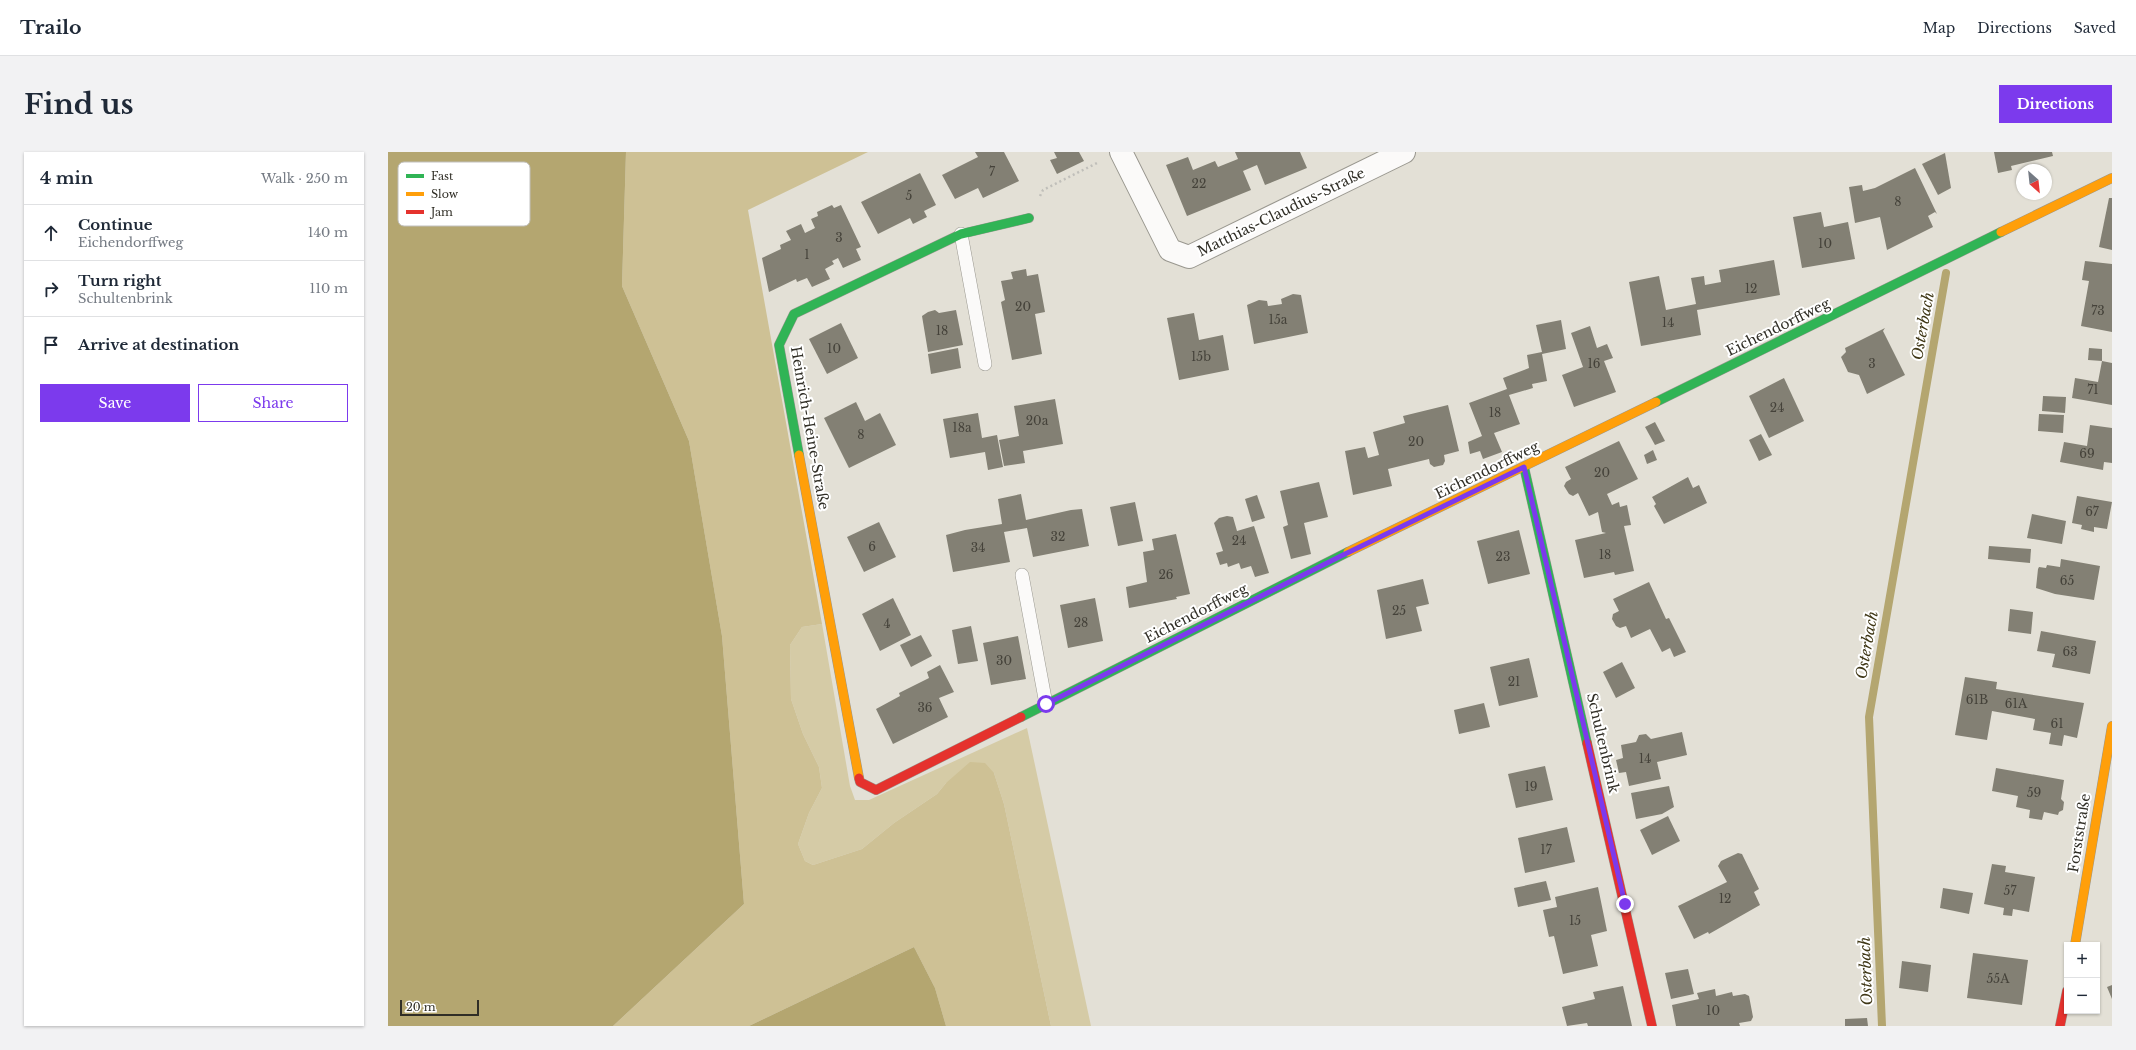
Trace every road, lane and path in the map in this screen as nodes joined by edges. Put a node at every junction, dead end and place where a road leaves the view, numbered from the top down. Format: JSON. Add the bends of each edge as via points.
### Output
{"nodes":[{"id":1,"x":1404,"y":152,"type":"edge"},
{"id":2,"x":1113,"y":156,"type":"edge"},
{"id":3,"x":2112,"y":178,"type":"edge"},
{"id":4,"x":1029,"y":218,"type":"joint"},
{"id":5,"x":960,"y":234,"type":"junction"},
{"id":6,"x":985,"y":364,"type":"dead end"},
{"id":7,"x":1524,"y":467,"type":"junction"},
{"id":8,"x":1022,"y":575,"type":"dead end"},
{"id":9,"x":1046,"y":704,"type":"junction"},
{"id":10,"x":2112,"y":726,"type":"edge"},
{"id":11,"x":2109,"y":750,"type":"edge"},
{"id":12,"x":876,"y":790,"type":"joint"},
{"id":13,"x":2077,"y":942,"type":"edge"},
{"id":14,"x":2064,"y":1006,"type":"edge"},
{"id":15,"x":1652,"y":1026,"type":"edge"},
{"id":16,"x":2060,"y":1026,"type":"edge"}],
"edges":[{"from":1,"to":2,"type":"street","name":"Matthias-Claudius-Straße","via":[[1189,257],[1170,250]]},
{"from":2,"to":4,"type":"path","via":[[1043,190]]},
{"from":3,"to":7,"type":"street","name":"Eichendorffweg"},
{"from":4,"to":5,"type":"street","name":"Heinrich-Heine-Straße"},
{"from":5,"to":6,"type":"lane"},
{"from":5,"to":12,"type":"street","name":"Heinrich-Heine-Straße","via":[[794,314],[779,345],[860,782]]},
{"from":7,"to":9,"type":"street","name":"Eichendorffweg"},
{"from":7,"to":15,"type":"street","name":"Schultenbrink"},
{"from":8,"to":9,"type":"lane"},
{"from":9,"to":12,"type":"street","name":"Eichendorffweg"},
{"from":10,"to":11,"type":"street","name":"Forststraße"},
{"from":11,"to":13,"type":"street","name":"Forststraße"},
{"from":14,"to":16,"type":"street"}]}
